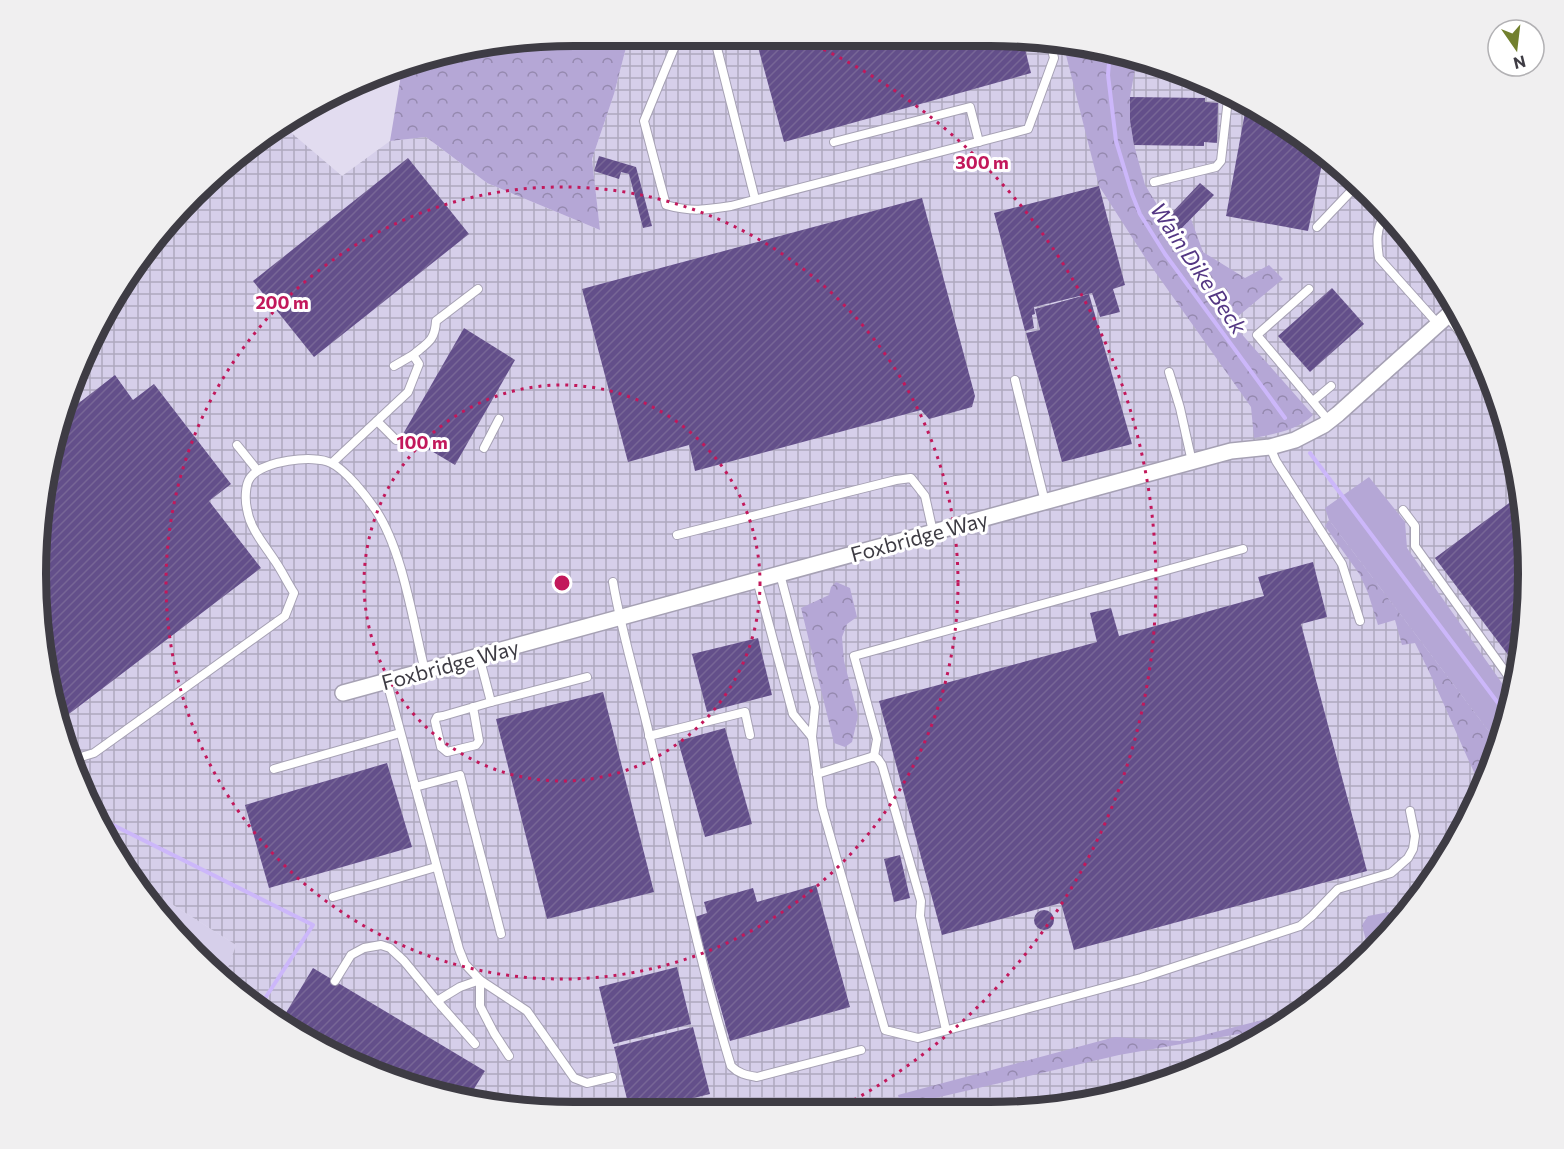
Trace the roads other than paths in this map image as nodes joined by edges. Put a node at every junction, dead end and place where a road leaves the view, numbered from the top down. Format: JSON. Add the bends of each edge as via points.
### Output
{"nodes":[{"id":1,"x":675,"y":46,"type":"edge"},
{"id":2,"x":717,"y":46,"type":"edge"},
{"id":3,"x":1052,"y":50,"type":"edge"},
{"id":4,"x":1228,"y":103,"type":"edge"},
{"id":5,"x":834,"y":142,"type":"dead end"},
{"id":6,"x":979,"y":142,"type":"junction"},
{"id":7,"x":1154,"y":182,"type":"dead end"},
{"id":8,"x":1352,"y":191,"type":"edge"},
{"id":9,"x":755,"y":199,"type":"junction"},
{"id":10,"x":1381,"y":220,"type":"edge"},
{"id":11,"x":1317,"y":227,"type":"dead end"},
{"id":12,"x":478,"y":289,"type":"dead end"},
{"id":13,"x":1309,"y":289,"type":"dead end"},
{"id":14,"x":1447,"y":316,"type":"edge"},
{"id":15,"x":413,"y":355,"type":"junction"},
{"id":16,"x":394,"y":366,"type":"dead end"},
{"id":17,"x":1169,"y":372,"type":"dead end"},
{"id":18,"x":1015,"y":380,"type":"dead end"},
{"id":19,"x":1331,"y":386,"type":"dead end"},
{"id":20,"x":1313,"y":402,"type":"junction"},
{"id":21,"x":498,"y":420,"type":"dead end"},
{"id":22,"x":1329,"y":421,"type":"junction"},
{"id":23,"x":377,"y":422,"type":"junction"},
{"id":24,"x":396,"y":440,"type":"dead end"},
{"id":25,"x":237,"y":445,"type":"dead end"},
{"id":26,"x":1270,"y":447,"type":"junction"},
{"id":27,"x":484,"y":448,"type":"dead end"},
{"id":28,"x":1192,"y":462,"type":"junction"},
{"id":29,"x":332,"y":463,"type":"junction"},
{"id":30,"x":257,"y":470,"type":"junction"},
{"id":31,"x":1045,"y":501,"type":"junction"},
{"id":32,"x":1403,"y":510,"type":"dead end"},
{"id":33,"x":933,"y":532,"type":"junction"},
{"id":34,"x":677,"y":535,"type":"dead end"},
{"id":35,"x":1243,"y":549,"type":"dead end"},
{"id":36,"x":780,"y":574,"type":"junction"},
{"id":37,"x":757,"y":580,"type":"junction"},
{"id":38,"x":613,"y":582,"type":"dead end"},
{"id":39,"x":619,"y":618,"type":"junction"},
{"id":40,"x":1360,"y":621,"type":"dead end"},
{"id":41,"x":479,"y":656,"type":"junction"},
{"id":42,"x":424,"y":671,"type":"junction"},
{"id":43,"x":1508,"y":675,"type":"edge"},
{"id":44,"x":588,"y":677,"type":"dead end"},
{"id":45,"x":387,"y":682,"type":"junction"},
{"id":46,"x":343,"y":693,"type":"dead end"},
{"id":47,"x":491,"y":702,"type":"junction"},
{"id":48,"x":472,"y":707,"type":"junction"},
{"id":49,"x":400,"y":733,"type":"junction"},
{"id":50,"x":750,"y":735,"type":"dead end"},
{"id":51,"x":649,"y":736,"type":"junction"},
{"id":52,"x":812,"y":737,"type":"junction"},
{"id":53,"x":874,"y":756,"type":"junction"},
{"id":54,"x":80,"y":757,"type":"edge"},
{"id":55,"x":274,"y":769,"type":"dead end"},
{"id":56,"x":817,"y":774,"type":"junction"},
{"id":57,"x":415,"y":787,"type":"junction"},
{"id":58,"x":1410,"y":811,"type":"dead end"},
{"id":59,"x":436,"y":867,"type":"junction"},
{"id":60,"x":333,"y":897,"type":"dead end"},
{"id":61,"x":501,"y":934,"type":"dead end"},
{"id":62,"x":480,"y":980,"type":"junction"},
{"id":63,"x":335,"y":981,"type":"dead end"},
{"id":64,"x":437,"y":1001,"type":"junction"},
{"id":65,"x":946,"y":1030,"type":"junction"},
{"id":66,"x":475,"y":1044,"type":"dead end"},
{"id":67,"x":861,"y":1050,"type":"dead end"},
{"id":68,"x":509,"y":1056,"type":"dead end"},
{"id":69,"x":612,"y":1077,"type":"dead end"}],
"edges":[{"from":1,"to":9,"type":"lane","via":[[644,121],[666,205],[705,210]]},
{"from":2,"to":9,"type":"lane"},
{"from":3,"to":6,"type":"lane","via":[[1054,58],[1028,129]]},
{"from":4,"to":7,"type":"lane","via":[[1221,161],[1216,167]]},
{"from":5,"to":6,"type":"lane","via":[[970,107]]},
{"from":6,"to":9,"type":"lane"},
{"from":8,"to":11,"type":"lane"},
{"from":10,"to":14,"type":"lane","via":[[1379,258]]},
{"from":12,"to":15,"type":"lane","via":[[436,321],[429,342]]},
{"from":13,"to":20,"type":"lane","via":[[1257,335]]},
{"from":14,"to":22,"type":"street","name":"Foxbridge Way"},
{"from":15,"to":16,"type":"lane"},
{"from":15,"to":23,"type":"lane","via":[[419,363],[408,392]]},
{"from":17,"to":28,"type":"lane"},
{"from":18,"to":31,"type":"lane"},
{"from":19,"to":20,"type":"lane"},
{"from":20,"to":22,"type":"lane"},
{"from":21,"to":27,"type":"lane"},
{"from":22,"to":26,"type":"street","name":"Foxbridge Way","via":[[1311,433]]},
{"from":23,"to":24,"type":"lane"},
{"from":23,"to":29,"type":"lane"},
{"from":25,"to":30,"type":"lane"},
{"from":26,"to":28,"type":"street","name":"Foxbridge Way","via":[[1231,451]]},
{"from":26,"to":40,"type":"lane","via":[[1342,564]]},
{"from":28,"to":31,"type":"street","name":"Foxbridge Way"},
{"from":29,"to":30,"type":"lane","via":[[302,459]]},
{"from":29,"to":42,"type":"lane","via":[[358,487],[387,531],[397,556]]},
{"from":30,"to":54,"type":"lane","via":[[248,479],[246,508],[250,525],[294,592],[285,616],[94,753]]},
{"from":31,"to":33,"type":"street","name":"Foxbridge Way"},
{"from":32,"to":43,"type":"lane","via":[[1415,526],[1415,546]]},
{"from":33,"to":34,"type":"lane","via":[[925,496],[911,478]]},
{"from":33,"to":36,"type":"street","name":"Foxbridge Way"},
{"from":35,"to":53,"type":"lane","via":[[854,656],[877,739]]},
{"from":36,"to":37,"type":"street","name":"Foxbridge Way"},
{"from":36,"to":52,"type":"lane","via":[[815,707]]},
{"from":37,"to":39,"type":"street","name":"Foxbridge Way"},
{"from":37,"to":52,"type":"lane","via":[[793,714]]},
{"from":38,"to":39,"type":"lane"},
{"from":39,"to":41,"type":"street","name":"Foxbridge Way"},
{"from":39,"to":51,"type":"lane"},
{"from":41,"to":42,"type":"street","name":"Foxbridge Way"},
{"from":41,"to":47,"type":"lane"},
{"from":42,"to":45,"type":"street","name":"Foxbridge Way"},
{"from":44,"to":47,"type":"lane"},
{"from":45,"to":46,"type":"street","name":"Foxbridge Way"},
{"from":45,"to":49,"type":"lane"},
{"from":47,"to":48,"type":"lane"},
{"from":48,"to":48,"type":"lane","via":[[437,717],[443,750],[476,745],[479,741]]},
{"from":49,"to":55,"type":"lane"},
{"from":49,"to":57,"type":"lane"},
{"from":50,"to":51,"type":"lane","via":[[744,712]]},
{"from":51,"to":67,"type":"lane","via":[[731,1066],[744,1075],[757,1077]]},
{"from":52,"to":56,"type":"lane"},
{"from":53,"to":56,"type":"lane"},
{"from":53,"to":65,"type":"lane","via":[[882,765],[921,901],[920,916]]},
{"from":56,"to":65,"type":"lane","via":[[822,807],[885,1030],[918,1038]]},
{"from":57,"to":59,"type":"lane"},
{"from":57,"to":61,"type":"lane","via":[[460,775]]},
{"from":58,"to":65,"type":"lane","via":[[1416,836],[1408,858],[1391,873],[1338,889],[1300,926],[1141,978]]},
{"from":59,"to":60,"type":"lane"},
{"from":59,"to":62,"type":"lane","via":[[465,964]]},
{"from":62,"to":64,"type":"lane"},
{"from":62,"to":68,"type":"lane","via":[[480,1006]]},
{"from":62,"to":69,"type":"lane","via":[[527,1011],[574,1078],[586,1083]]},
{"from":63,"to":64,"type":"lane","via":[[351,955],[381,945],[404,961]]},
{"from":64,"to":66,"type":"lane"}]}
